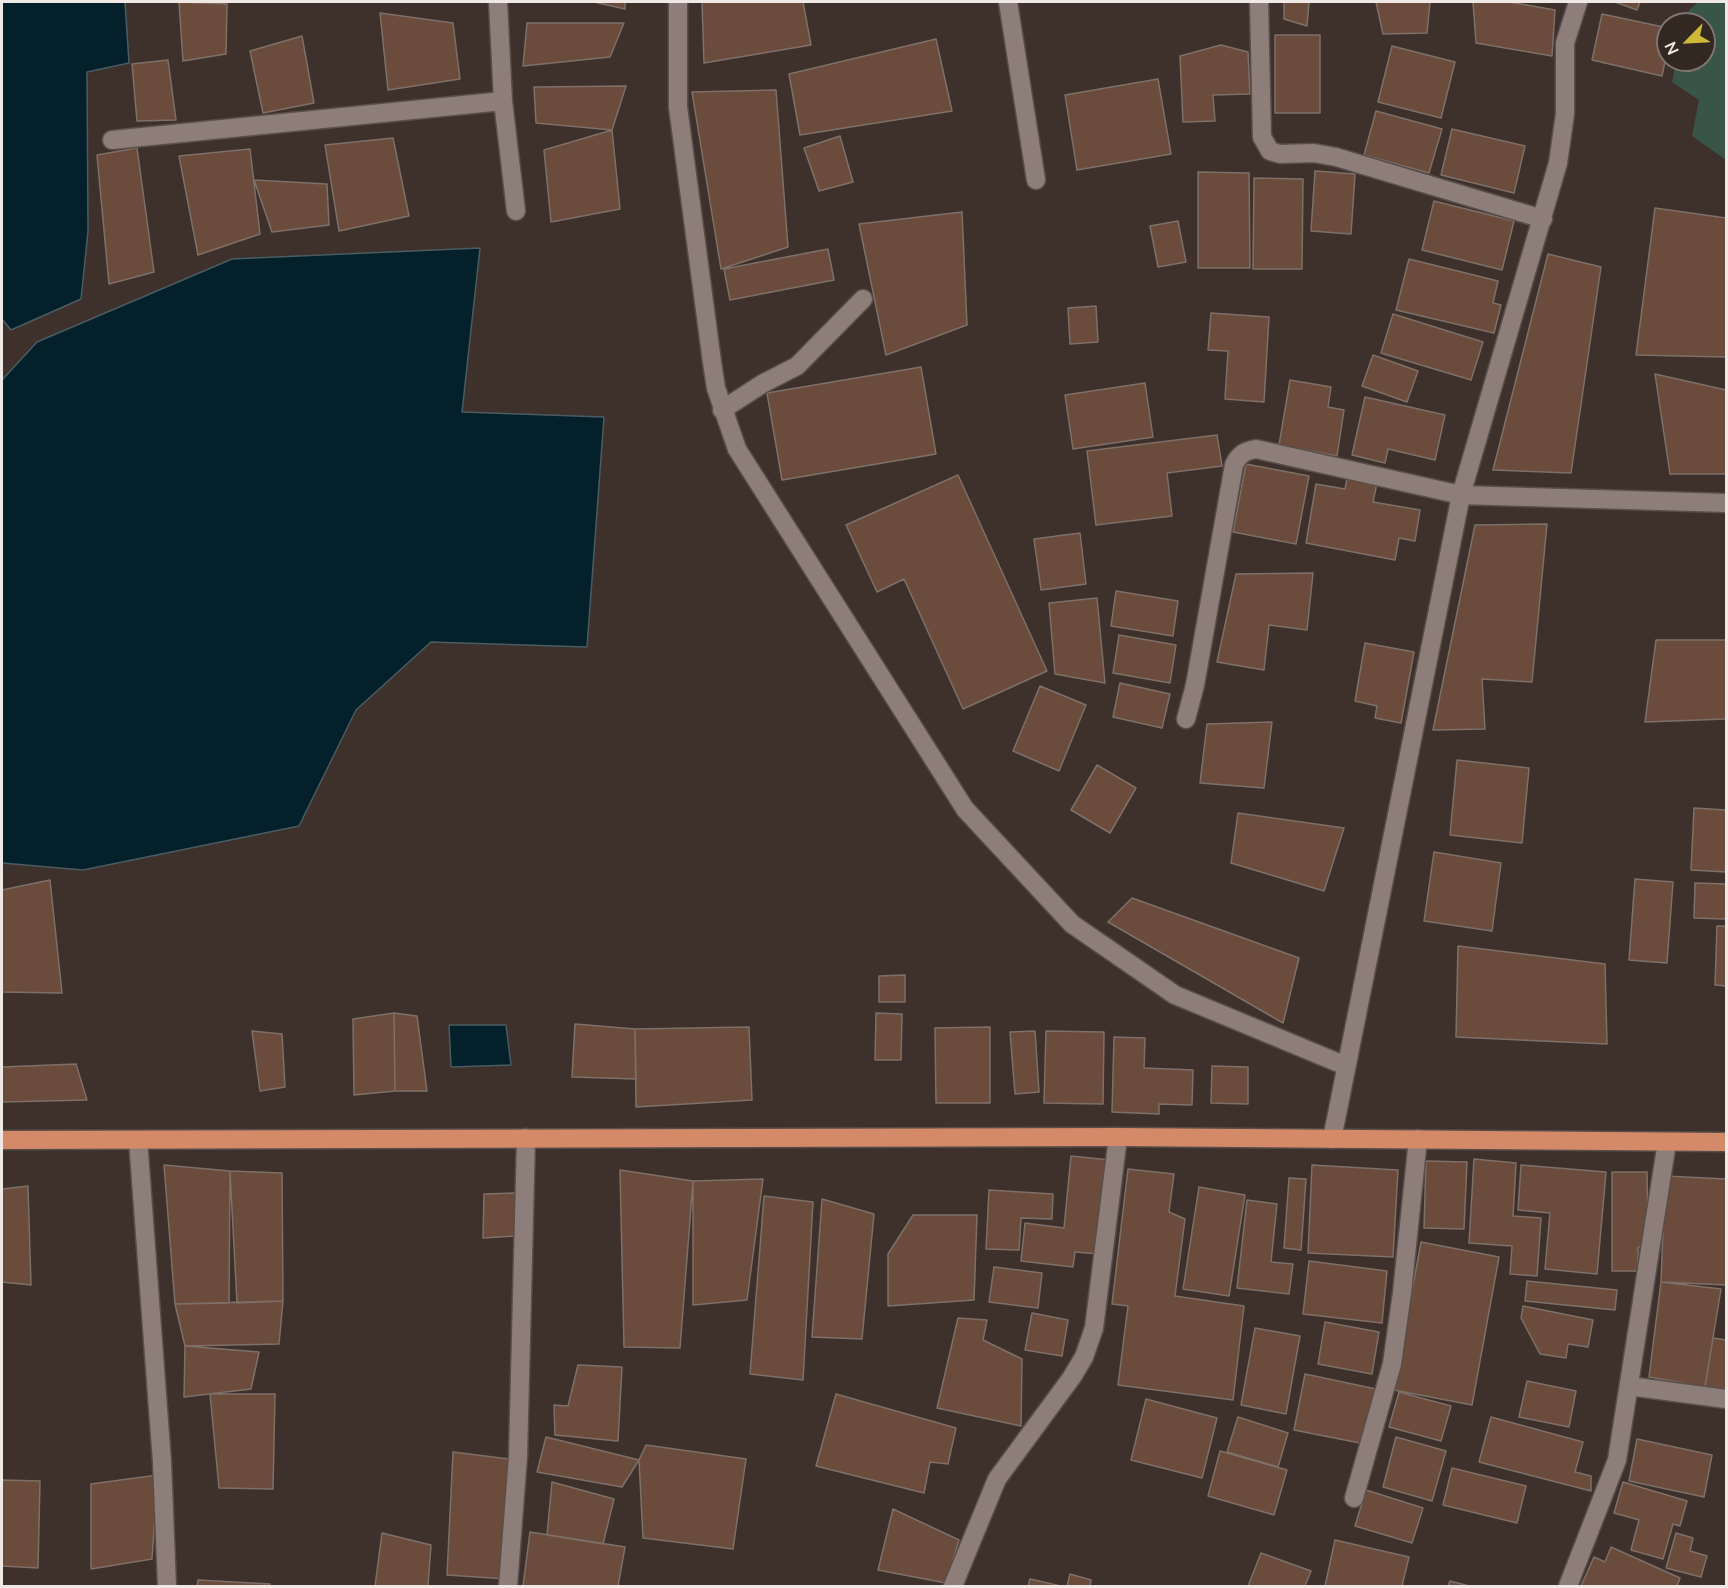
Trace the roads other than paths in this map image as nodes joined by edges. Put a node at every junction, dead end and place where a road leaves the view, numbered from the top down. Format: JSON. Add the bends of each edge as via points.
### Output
{"nodes":[{"id":1,"x":498,"y":2,"type":"edge"},
{"id":2,"x":678,"y":2,"type":"edge"},
{"id":3,"x":1008,"y":2,"type":"edge"},
{"id":4,"x":1260,"y":2,"type":"edge"},
{"id":5,"x":1578,"y":2,"type":"edge"},
{"id":6,"x":503,"y":101,"type":"junction"},
{"id":7,"x":112,"y":140,"type":"dead end"},
{"id":8,"x":1036,"y":180,"type":"dead end"},
{"id":9,"x":516,"y":211,"type":"dead end"},
{"id":10,"x":1543,"y":219,"type":"junction"},
{"id":11,"x":863,"y":299,"type":"dead end"},
{"id":12,"x":722,"y":410,"type":"junction"},
{"id":13,"x":1461,"y":495,"type":"junction"},
{"id":14,"x":1726,"y":503,"type":"edge"},
{"id":15,"x":1186,"y":719,"type":"dead end"},
{"id":16,"x":1346,"y":1066,"type":"junction"},
{"id":17,"x":1118,"y":1137,"type":"junction"},
{"id":18,"x":526,"y":1138,"type":"junction"},
{"id":19,"x":1332,"y":1138,"type":"junction"},
{"id":20,"x":1418,"y":1139,"type":"junction"},
{"id":21,"x":2,"y":1140,"type":"edge"},
{"id":22,"x":138,"y":1140,"type":"junction"},
{"id":23,"x":1667,"y":1142,"type":"junction"},
{"id":24,"x":1726,"y":1142,"type":"edge"},
{"id":25,"x":1629,"y":1386,"type":"junction"},
{"id":26,"x":1726,"y":1399,"type":"edge"},
{"id":27,"x":1354,"y":1498,"type":"dead end"},
{"id":28,"x":167,"y":1587,"type":"edge"},
{"id":29,"x":507,"y":1587,"type":"edge"},
{"id":30,"x":953,"y":1587,"type":"edge"},
{"id":31,"x":1568,"y":1587,"type":"edge"}],
"edges":[{"from":1,"to":6,"type":"street"},
{"from":2,"to":12,"type":"street","via":[[678,107],[713,370]]},
{"from":3,"to":8,"type":"street"},
{"from":4,"to":10,"type":"street","via":[[1262,137],[1270,151],[1336,157]]},
{"from":5,"to":10,"type":"street","via":[[1565,43],[1565,114],[1558,163]]},
{"from":6,"to":7,"type":"street"},
{"from":6,"to":9,"type":"street"},
{"from":10,"to":13,"type":"street"},
{"from":11,"to":12,"type":"street","via":[[797,366]]},
{"from":12,"to":16,"type":"street","via":[[737,449],[965,809],[1072,924],[1175,995]]},
{"from":13,"to":14,"type":"street"},
{"from":13,"to":15,"type":"street","via":[[1256,449],[1238,456]]},
{"from":13,"to":16,"type":"street"},
{"from":16,"to":19,"type":"street"},
{"from":17,"to":18,"type":"highway"},
{"from":17,"to":19,"type":"highway"},
{"from":17,"to":30,"type":"street","via":[[1094,1328],[1072,1377],[997,1479]]},
{"from":18,"to":22,"type":"highway"},
{"from":18,"to":29,"type":"street","via":[[518,1456]]},
{"from":19,"to":20,"type":"highway"},
{"from":20,"to":23,"type":"highway"},
{"from":20,"to":27,"type":"street","via":[[1392,1364]]},
{"from":21,"to":22,"type":"highway"},
{"from":22,"to":28,"type":"street","via":[[162,1462]]},
{"from":23,"to":24,"type":"highway"},
{"from":23,"to":25,"type":"street"},
{"from":25,"to":26,"type":"street"},
{"from":25,"to":31,"type":"street","via":[[1617,1460]]}]}
